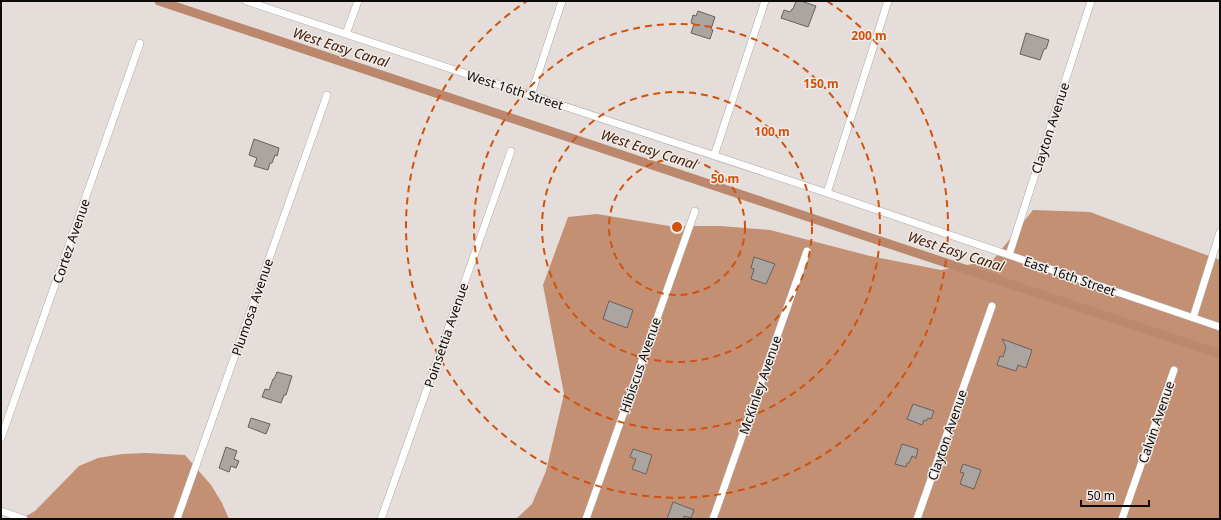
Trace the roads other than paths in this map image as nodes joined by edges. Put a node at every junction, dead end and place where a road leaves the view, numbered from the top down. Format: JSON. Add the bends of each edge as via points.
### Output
{"nodes":[{"id":1,"x":246,"y":1,"type":"edge"},
{"id":2,"x":358,"y":1,"type":"edge"},
{"id":3,"x":562,"y":1,"type":"edge"},
{"id":4,"x":766,"y":1,"type":"edge"},
{"id":5,"x":888,"y":1,"type":"edge"},
{"id":6,"x":1091,"y":1,"type":"edge"},
{"id":7,"x":346,"y":34,"type":"junction"},
{"id":8,"x":140,"y":43,"type":"dead end"},
{"id":9,"x":327,"y":95,"type":"dead end"},
{"id":10,"x":531,"y":95,"type":"junction"},
{"id":11,"x":511,"y":152,"type":"dead end"},
{"id":12,"x":714,"y":156,"type":"junction"},
{"id":13,"x":783,"y":179,"type":"joint"},
{"id":14,"x":827,"y":193,"type":"junction"},
{"id":15,"x":695,"y":211,"type":"dead end"},
{"id":16,"x":1220,"y":232,"type":"edge"},
{"id":17,"x":807,"y":251,"type":"dead end"},
{"id":18,"x":1009,"y":256,"type":"junction"},
{"id":19,"x":992,"y":306,"type":"dead end"},
{"id":20,"x":1193,"y":318,"type":"junction"},
{"id":21,"x":1220,"y":327,"type":"edge"},
{"id":22,"x":1174,"y":370,"type":"dead end"},
{"id":23,"x":1,"y":438,"type":"edge"},
{"id":24,"x":1,"y":512,"type":"edge"},
{"id":25,"x":24,"y":519,"type":"edge"},
{"id":26,"x":177,"y":519,"type":"edge"},
{"id":27,"x":382,"y":519,"type":"edge"},
{"id":28,"x":586,"y":519,"type":"edge"},
{"id":29,"x":713,"y":519,"type":"edge"},
{"id":30,"x":918,"y":519,"type":"edge"},
{"id":31,"x":1122,"y":519,"type":"edge"}],
"edges":[{"from":1,"to":7,"type":"street","name":"West 16th Street"},
{"from":2,"to":7,"type":"street"},
{"from":3,"to":10,"type":"street"},
{"from":4,"to":12,"type":"street"},
{"from":5,"to":14,"type":"street"},
{"from":6,"to":18,"type":"street","name":"Clayton Avenue"},
{"from":7,"to":10,"type":"street","name":"West 16th Street"},
{"from":8,"to":23,"type":"street","name":"Cortez Avenue"},
{"from":9,"to":26,"type":"street","name":"Plumosa Avenue"},
{"from":10,"to":12,"type":"street","name":"West 16th Street"},
{"from":11,"to":27,"type":"street","name":"Poinsettia Avenue"},
{"from":12,"to":13,"type":"street","name":"West 16th Street"},
{"from":13,"to":14,"type":"street","name":"East 16th Street"},
{"from":14,"to":18,"type":"street","name":"East 16th Street"},
{"from":15,"to":28,"type":"street","name":"Hibiscus Avenue"},
{"from":16,"to":20,"type":"street"},
{"from":17,"to":29,"type":"street","name":"McKinley Avenue"},
{"from":18,"to":20,"type":"street","name":"East 16th Street"},
{"from":19,"to":30,"type":"street","name":"Clayton Avenue"},
{"from":20,"to":21,"type":"street","name":"East 16th Street"},
{"from":22,"to":31,"type":"street","name":"Calvin Avenue"},
{"from":24,"to":25,"type":"street"}]}
